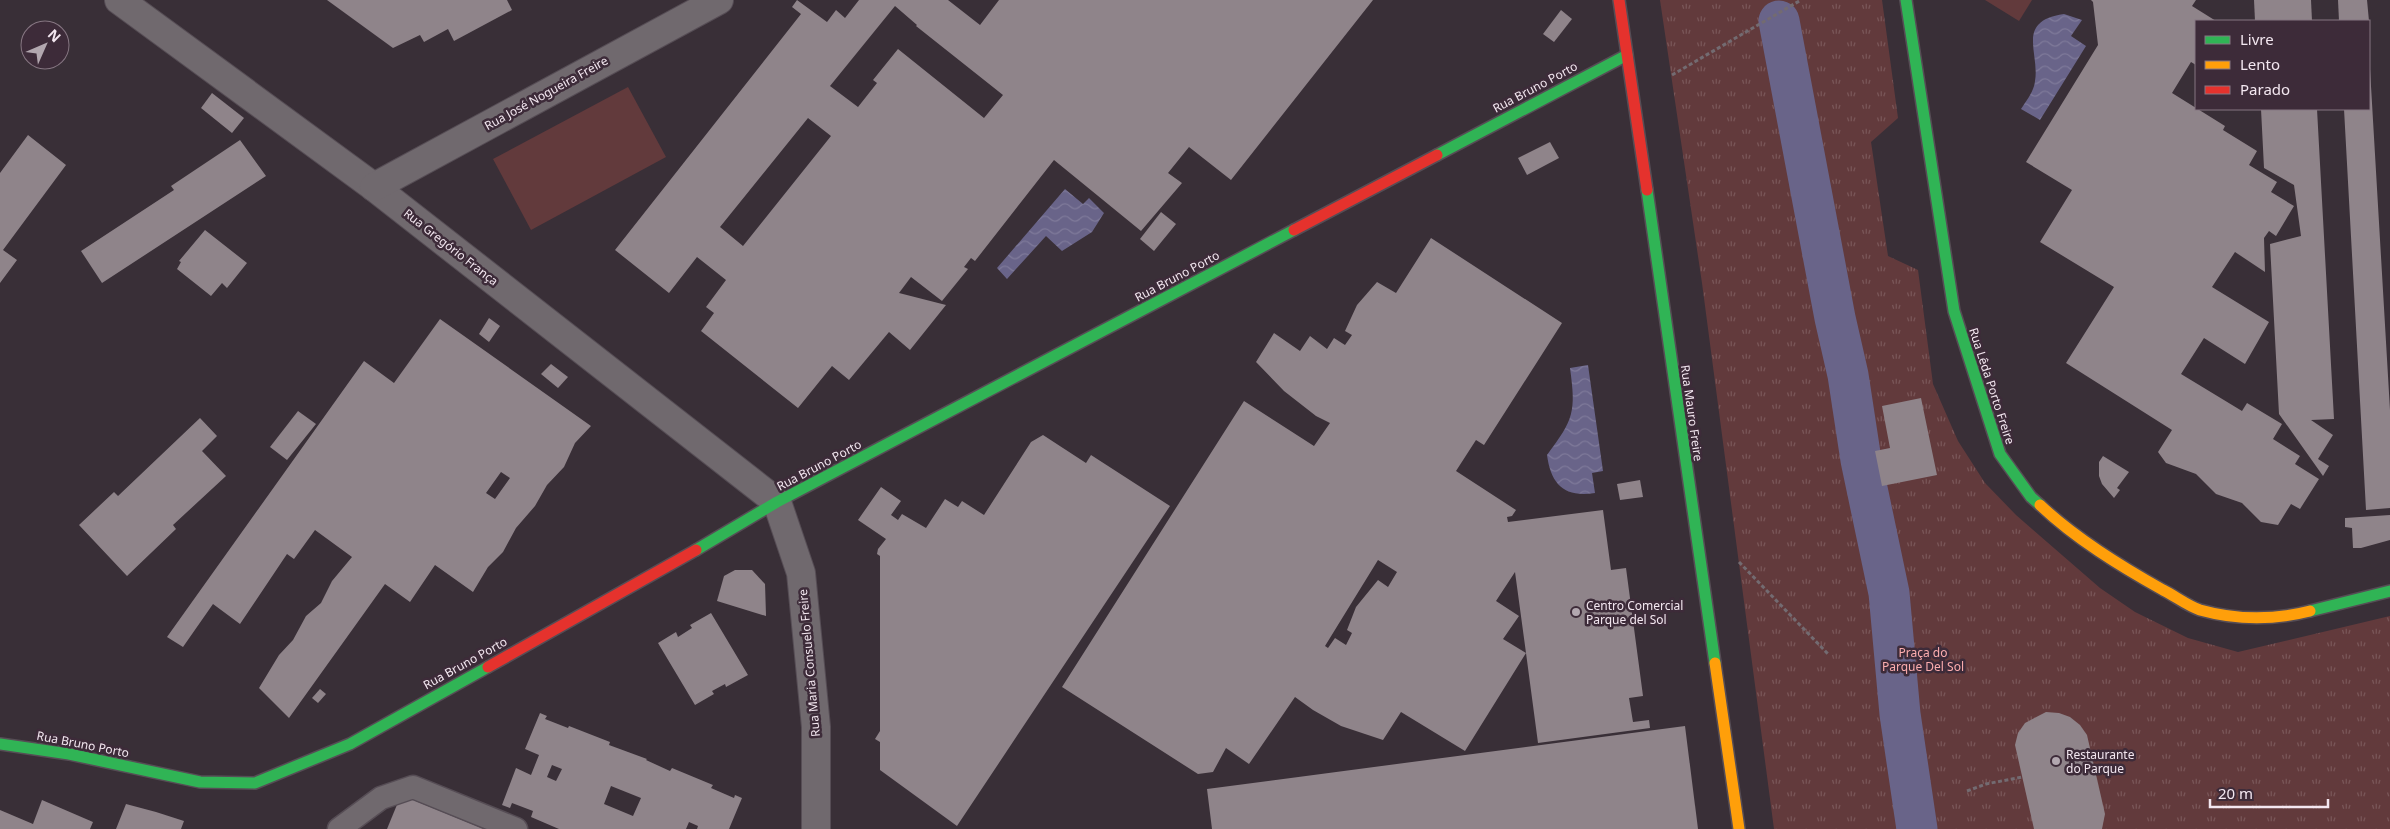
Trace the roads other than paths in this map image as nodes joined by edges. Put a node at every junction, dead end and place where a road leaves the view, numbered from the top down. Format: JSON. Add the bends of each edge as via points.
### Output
{"nodes":[{"id":1,"x":118,"y":0,"type":"edge"},
{"id":2,"x":719,"y":0,"type":"edge"},
{"id":3,"x":1619,"y":0,"type":"edge"},
{"id":4,"x":1906,"y":0,"type":"edge"},
{"id":5,"x":1627,"y":55,"type":"junction"},
{"id":6,"x":374,"y":187,"type":"junction"},
{"id":7,"x":777,"y":502,"type":"junction"},
{"id":8,"x":2390,"y":591,"type":"edge"},
{"id":9,"x":0,"y":744,"type":"edge"},
{"id":10,"x":339,"y":829,"type":"edge"},
{"id":11,"x":516,"y":829,"type":"edge"},
{"id":12,"x":816,"y":829,"type":"edge"},
{"id":13,"x":1738,"y":829,"type":"edge"}],
"edges":[{"from":1,"to":6,"type":"street","name":"Rua Gregório França"},
{"from":2,"to":6,"type":"street","name":"Rua José Nogueira Freire"},
{"from":3,"to":5,"type":"street","name":"Rua Mauro Freire"},
{"from":4,"to":8,"type":"street","name":"Rua Lêda Porto Freire","via":[[1954,311],[2000,454],[2031,497],[2057,521],[2132,572],[2198,610],[2226,616],[2284,618]]},
{"from":5,"to":7,"type":"street","name":"Rua Bruno Porto"},
{"from":5,"to":13,"type":"street","name":"Rua Mauro Freire"},
{"from":6,"to":7,"type":"street","name":"Rua Gregório França"},
{"from":7,"to":9,"type":"street","name":"Rua Bruno Porto","via":[[719,538],[350,744],[255,783],[200,782],[69,754]]},
{"from":7,"to":12,"type":"street","name":"Rua Maria Consuelo Freire","via":[[801,573],[816,727]]},
{"from":10,"to":11,"type":"lane","via":[[381,798],[413,787]]}]}
